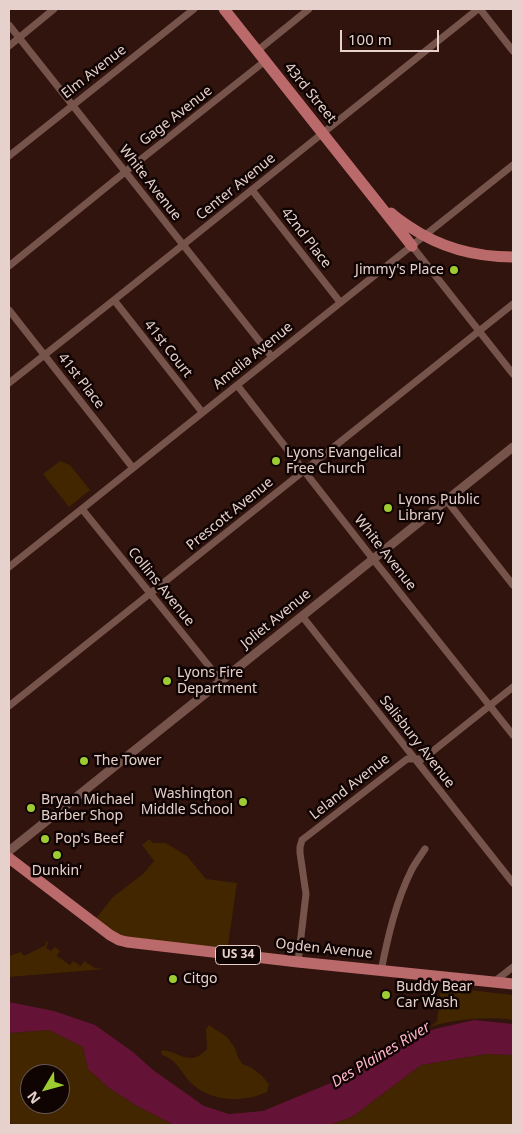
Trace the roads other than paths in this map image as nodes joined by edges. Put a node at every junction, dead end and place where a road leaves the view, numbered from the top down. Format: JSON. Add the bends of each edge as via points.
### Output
{"nodes":[{"id":1,"x":54,"y":9,"type":"edge"},
{"id":2,"x":194,"y":9,"type":"edge"},
{"id":3,"x":224,"y":9,"type":"edge"},
{"id":4,"x":309,"y":9,"type":"edge"},
{"id":5,"x":479,"y":9,"type":"edge"},
{"id":6,"x":9,"y":25,"type":"edge"},
{"id":7,"x":19,"y":38,"type":"junction"},
{"id":8,"x":9,"y":46,"type":"edge"},
{"id":9,"x":513,"y":50,"type":"edge"},
{"id":10,"x":257,"y":51,"type":"junction"},
{"id":11,"x":266,"y":62,"type":"junction"},
{"id":12,"x":72,"y":105,"type":"junction"},
{"id":13,"x":322,"y":133,"type":"junction"},
{"id":14,"x":9,"y":156,"type":"edge"},
{"id":15,"x":513,"y":165,"type":"edge"},
{"id":16,"x":125,"y":172,"type":"junction"},
{"id":17,"x":252,"y":190,"type":"junction"},
{"id":18,"x":372,"y":195,"type":"junction"},
{"id":19,"x":424,"y":236,"type":"junction"},
{"id":20,"x":182,"y":245,"type":"junction"},
{"id":21,"x":412,"y":246,"type":"junction"},
{"id":22,"x":513,"y":257,"type":"edge"},
{"id":23,"x":9,"y":266,"type":"edge"},
{"id":24,"x":114,"y":300,"type":"junction"},
{"id":25,"x":340,"y":302,"type":"junction"},
{"id":26,"x":513,"y":304,"type":"edge"},
{"id":27,"x":9,"y":310,"type":"edge"},
{"id":28,"x":480,"y":332,"type":"junction"},
{"id":29,"x":45,"y":355,"type":"junction"},
{"id":30,"x":272,"y":357,"type":"junction"},
{"id":31,"x":513,"y":374,"type":"edge"},
{"id":32,"x":9,"y":383,"type":"edge"},
{"id":33,"x":237,"y":385,"type":"junction"},
{"id":34,"x":202,"y":412,"type":"junction"},
{"id":35,"x":513,"y":447,"type":"edge"},
{"id":36,"x":133,"y":468,"type":"junction"},
{"id":37,"x":305,"y":470,"type":"junction"},
{"id":38,"x":446,"y":501,"type":"junction"},
{"id":39,"x":82,"y":509,"type":"junction"},
{"id":40,"x":373,"y":559,"type":"junction"},
{"id":41,"x":9,"y":567,"type":"edge"},
{"id":42,"x":513,"y":585,"type":"edge"},
{"id":43,"x":151,"y":593,"type":"junction"},
{"id":44,"x":302,"y":616,"type":"junction"},
{"id":45,"x":221,"y":681,"type":"junction"},
{"id":46,"x":513,"y":687,"type":"edge"},
{"id":47,"x":9,"y":706,"type":"edge"},
{"id":48,"x":490,"y":706,"type":"junction"},
{"id":49,"x":513,"y":736,"type":"edge"},
{"id":50,"x":415,"y":759,"type":"junction"},
{"id":51,"x":425,"y":848,"type":"dead end"},
{"id":52,"x":9,"y":851,"type":"edge"},
{"id":53,"x":9,"y":858,"type":"edge"},
{"id":54,"x":513,"y":883,"type":"edge"},
{"id":55,"x":298,"y":962,"type":"junction"},
{"id":56,"x":513,"y":967,"type":"edge"},
{"id":57,"x":381,"y":971,"type":"junction"},
{"id":58,"x":495,"y":981,"type":"junction"},
{"id":59,"x":513,"y":984,"type":"edge"}],
"edges":[{"from":1,"to":7,"type":"street"},
{"from":2,"to":12,"type":"street","name":"Elm Avenue"},
{"from":3,"to":10,"type":"main road","name":"43rd Street"},
{"from":4,"to":10,"type":"street"},
{"from":5,"to":9,"type":"street"},
{"from":5,"to":13,"type":"street","name":"Center Avenue"},
{"from":6,"to":7,"type":"street","name":"White Avenue"},
{"from":7,"to":8,"type":"street"},
{"from":7,"to":12,"type":"street","name":"White Avenue"},
{"from":10,"to":11,"type":"main road","name":"43rd Street"},
{"from":11,"to":13,"type":"main road","name":"43rd Street"},
{"from":11,"to":16,"type":"street","name":"Gage Avenue"},
{"from":12,"to":14,"type":"street","name":"Elm Avenue"},
{"from":12,"to":16,"type":"street","name":"White Avenue"},
{"from":13,"to":17,"type":"street","name":"Center Avenue"},
{"from":13,"to":18,"type":"main road","name":"43rd Street"},
{"from":15,"to":19,"type":"street","name":"Amelia Avenue"},
{"from":16,"to":20,"type":"street","name":"White Avenue"},
{"from":16,"to":23,"type":"street","name":"Gage Avenue"},
{"from":17,"to":20,"type":"street","name":"Center Avenue"},
{"from":17,"to":25,"type":"street","name":"42nd Place"},
{"from":18,"to":19,"type":"main road","via":[[395,217]]},
{"from":18,"to":21,"type":"main road"},
{"from":19,"to":21,"type":"street","name":"Amelia Avenue"},
{"from":19,"to":22,"type":"main road","via":[[472,253]]},
{"from":20,"to":24,"type":"street","name":"Center Avenue"},
{"from":20,"to":30,"type":"street","name":"White Avenue"},
{"from":21,"to":25,"type":"street","name":"Amelia Avenue"},
{"from":21,"to":28,"type":"street"},
{"from":24,"to":29,"type":"street","name":"Center Avenue"},
{"from":24,"to":34,"type":"street","name":"41st Court"},
{"from":25,"to":30,"type":"street","name":"Amelia Avenue"},
{"from":26,"to":28,"type":"street","name":"Prescott Avenue"},
{"from":27,"to":29,"type":"street","name":"41st Place"},
{"from":28,"to":31,"type":"street"},
{"from":28,"to":37,"type":"street","name":"Prescott Avenue"},
{"from":29,"to":32,"type":"street","name":"Center Avenue"},
{"from":29,"to":36,"type":"street","name":"41st Place"},
{"from":30,"to":33,"type":"street","name":"Amelia Avenue"},
{"from":33,"to":34,"type":"street","name":"Amelia Avenue"},
{"from":33,"to":37,"type":"street","name":"White Avenue"},
{"from":34,"to":36,"type":"street","name":"Amelia Avenue"},
{"from":35,"to":38,"type":"street","name":"Joliet Avenue"},
{"from":36,"to":39,"type":"street","name":"Amelia Avenue"},
{"from":37,"to":40,"type":"street","name":"White Avenue"},
{"from":37,"to":43,"type":"street","name":"Prescott Avenue"},
{"from":38,"to":40,"type":"street","name":"Joliet Avenue"},
{"from":38,"to":42,"type":"street"},
{"from":39,"to":41,"type":"street","name":"Amelia Avenue"},
{"from":39,"to":43,"type":"street","name":"Collins Avenue"},
{"from":40,"to":44,"type":"street","name":"Joliet Avenue"},
{"from":40,"to":48,"type":"street","name":"White Avenue"},
{"from":43,"to":45,"type":"street","name":"Collins Avenue"},
{"from":43,"to":47,"type":"street","name":"Prescott Avenue"},
{"from":44,"to":45,"type":"street","name":"Joliet Avenue"},
{"from":44,"to":50,"type":"street","name":"Salisbury Avenue"},
{"from":45,"to":52,"type":"street","name":"Joliet Avenue"},
{"from":46,"to":48,"type":"street","name":"Leland Avenue"},
{"from":48,"to":49,"type":"street","name":"White Avenue"},
{"from":48,"to":50,"type":"street","name":"Leland Avenue","via":[[423,759]]},
{"from":50,"to":54,"type":"street","name":"Salisbury Avenue"},
{"from":50,"to":55,"type":"street","name":"Leland Avenue","via":[[407,760],[301,843],[306,894]]},
{"from":51,"to":57,"type":"street","via":[[412,868],[401,896]]},
{"from":53,"to":55,"type":"main road","name":"Ogden Avenue","number":"US 34","via":[[119,940]]},
{"from":55,"to":57,"type":"main road","name":"Ogden Avenue","number":"US 34"},
{"from":56,"to":58,"type":"street"},
{"from":57,"to":58,"type":"main road","name":"Ogden Avenue","number":"US 34"},
{"from":58,"to":59,"type":"main road","name":"Ogden Avenue","number":"US 34"}]}
